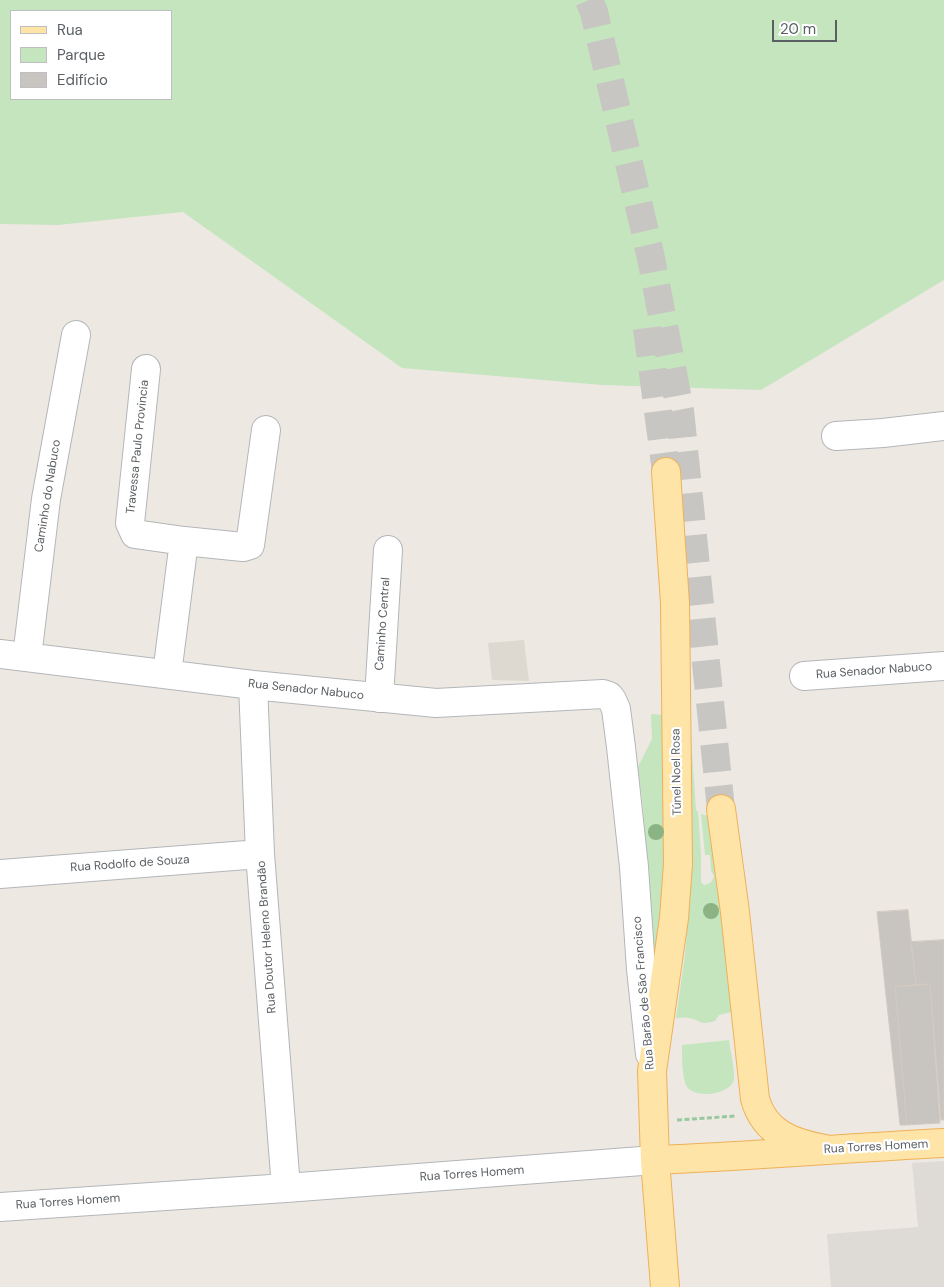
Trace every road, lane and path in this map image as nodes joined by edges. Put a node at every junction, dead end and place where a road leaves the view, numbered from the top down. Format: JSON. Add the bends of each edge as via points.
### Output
{"nodes":[{"id":1,"x":76,"y":335,"type":"dead end"},
{"id":2,"x":146,"y":369,"type":"dead end"},
{"id":3,"x":944,"y":426,"type":"edge"},
{"id":4,"x":266,"y":430,"type":"dead end"},
{"id":5,"x":836,"y":436,"type":"dead end"},
{"id":6,"x":666,"y":472,"type":"tunnel mouth"},
{"id":7,"x":184,"y":542,"type":"junction"},
{"id":8,"x":388,"y":550,"type":"dead end"},
{"id":9,"x":0,"y":654,"type":"edge"},
{"id":10,"x":27,"y":657,"type":"junction"},
{"id":11,"x":944,"y":666,"type":"edge"},
{"id":12,"x":167,"y":674,"type":"junction"},
{"id":13,"x":804,"y":676,"type":"dead end"},
{"id":14,"x":253,"y":685,"type":"junction"},
{"id":15,"x":379,"y":698,"type":"junction"},
{"id":16,"x":612,"y":700,"type":"joint"},
{"id":17,"x":721,"y":809,"type":"tunnel mouth"},
{"id":18,"x":260,"y":854,"type":"junction"},
{"id":19,"x":0,"y":874,"type":"edge"},
{"id":20,"x":652,"y":1071,"type":"junction"},
{"id":21,"x":740,"y":1116,"type":"dead end"},
{"id":22,"x":668,"y":1120,"type":"dead end"},
{"id":23,"x":944,"y":1143,"type":"edge"},
{"id":24,"x":825,"y":1149,"type":"junction"},
{"id":25,"x":654,"y":1160,"type":"junction"},
{"id":26,"x":286,"y":1188,"type":"junction"},
{"id":27,"x":0,"y":1207,"type":"edge"},
{"id":28,"x":665,"y":1287,"type":"edge"}],
"edges":[{"from":1,"to":10,"type":"street","name":"Caminho do Nabuco","via":[[46,500]]},
{"from":2,"to":7,"type":"street","name":"Travessa Paulo Provincia","via":[[130,523],[135,534]]},
{"from":3,"to":5,"type":"street"},
{"from":4,"to":7,"type":"street","name":"Travessa Paulo Provincia","via":[[250,545]]},
{"from":6,"to":20,"type":"main road","name":"Túnel Noel Rosa","via":[[675,603],[678,864],[674,918]]},
{"from":7,"to":12,"type":"street"},
{"from":8,"to":15,"type":"street","name":"Caminho Central"},
{"from":9,"to":10,"type":"street","name":"Rua Senador Nabuco"},
{"from":10,"to":12,"type":"street","name":"Rua Senador Nabuco"},
{"from":11,"to":13,"type":"street","name":"Rua Senador Nabuco"},
{"from":12,"to":14,"type":"street","name":"Rua Senador Nabuco"},
{"from":14,"to":15,"type":"street","name":"Rua Senador Nabuco"},
{"from":14,"to":18,"type":"street","name":"Rua Doutor Heleno Brandão"},
{"from":15,"to":16,"type":"street","name":"Rua Senador Nabuco","via":[[436,703],[603,694]]},
{"from":16,"to":20,"type":"street","name":"Rua Barão de São Francisco","via":[[620,737]]},
{"from":17,"to":24,"type":"main road","via":[[758,1111],[782,1136],[801,1145]]},
{"from":18,"to":19,"type":"street","name":"Rua Rodolfo de Souza"},
{"from":18,"to":26,"type":"street","name":"Rua Doutor Heleno Brandão"},
{"from":20,"to":25,"type":"main road","name":"Rua Barão de São Francisco"},
{"from":21,"to":22,"type":"path"},
{"from":23,"to":24,"type":"main road","name":"Rua Torres Homem"},
{"from":24,"to":25,"type":"main road","name":"Rua Torres Homem","via":[[734,1158]]},
{"from":25,"to":26,"type":"street","name":"Rua Torres Homem"},
{"from":25,"to":28,"type":"main road","name":"Rua Barão de São Francisco"},
{"from":26,"to":27,"type":"street","name":"Rua Torres Homem"}]}
